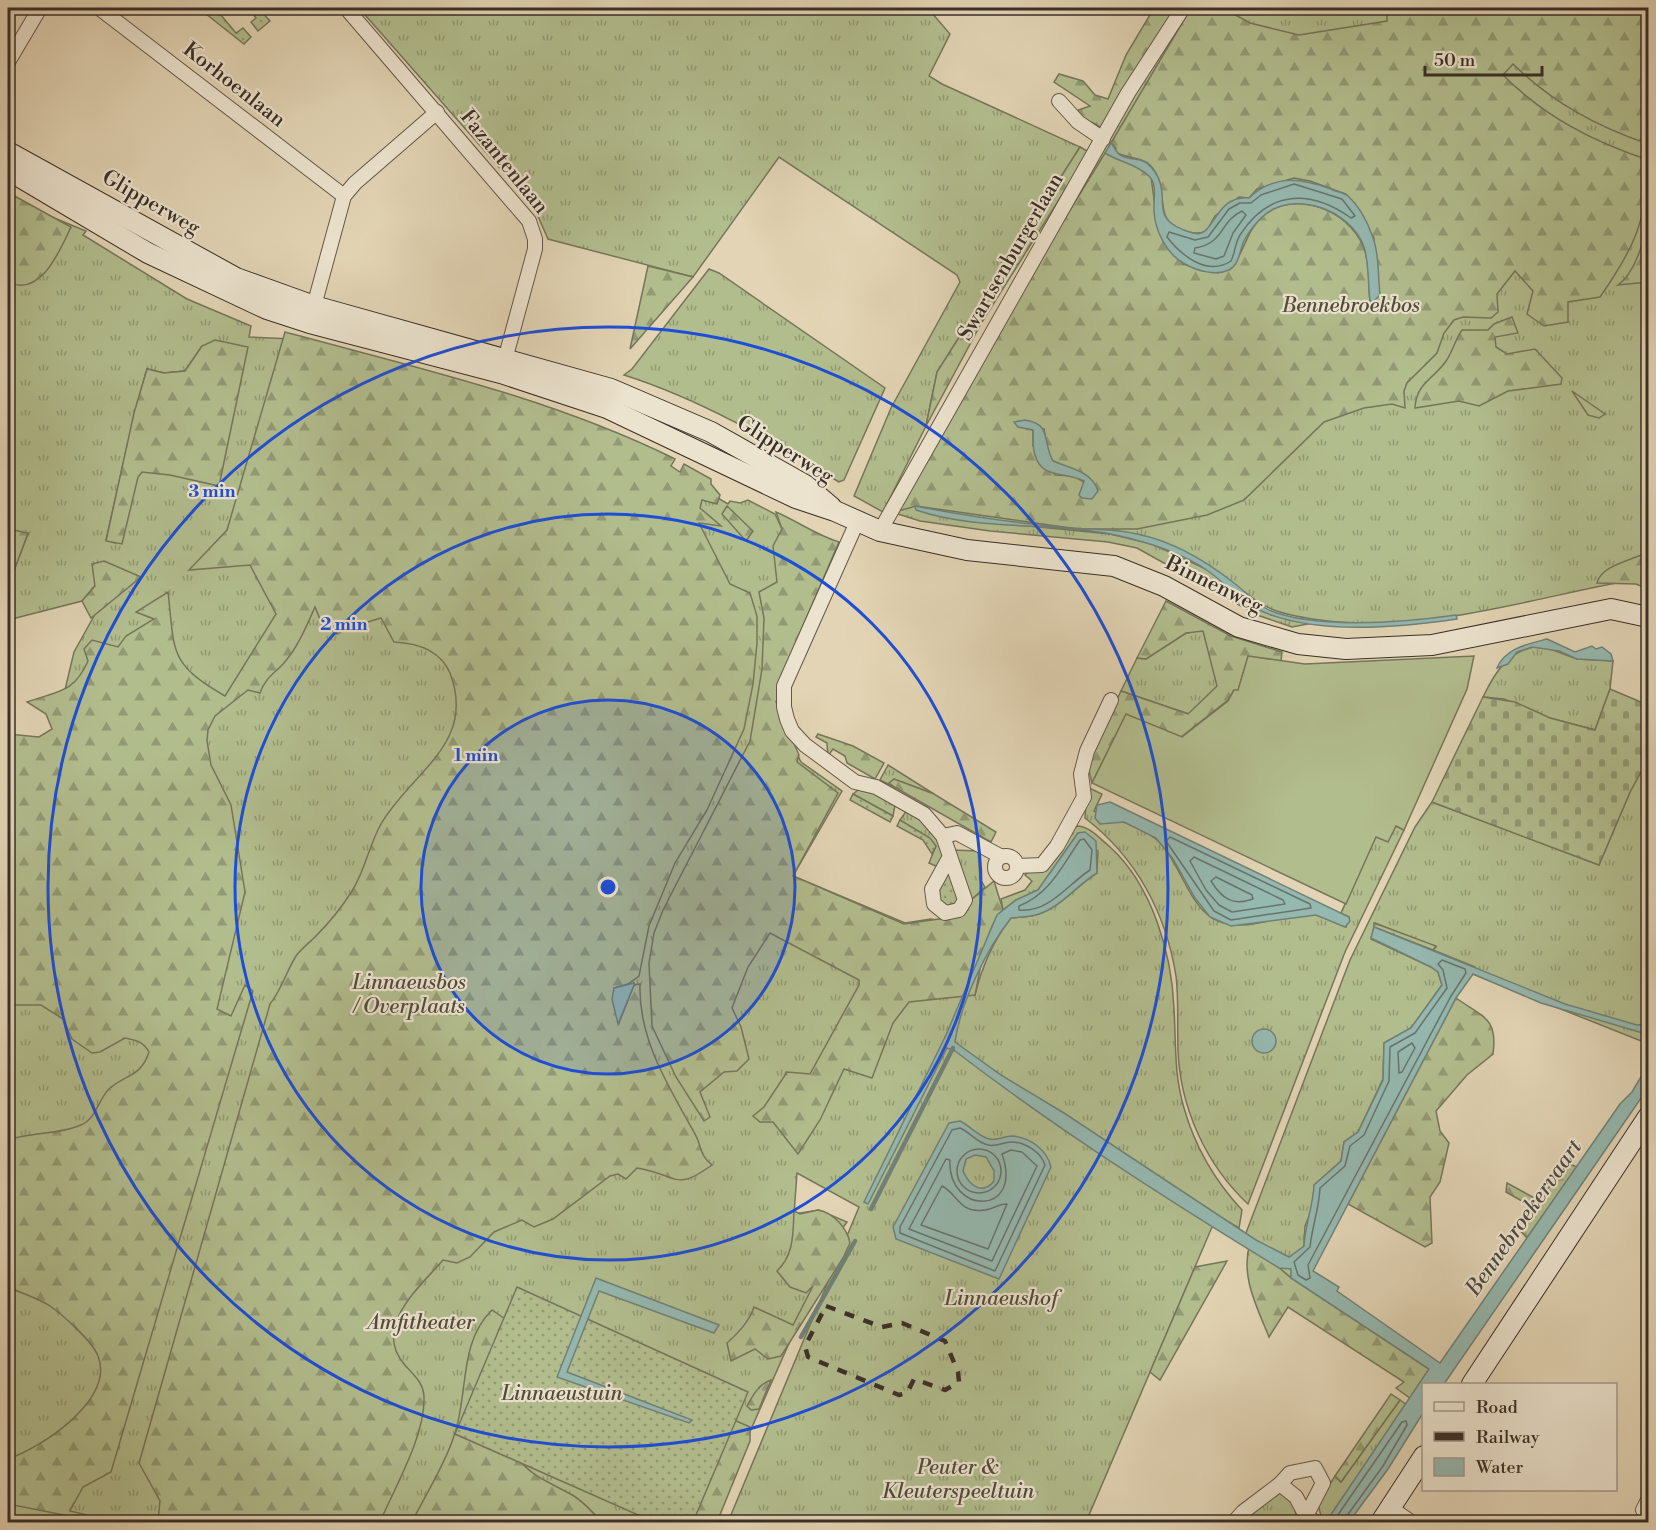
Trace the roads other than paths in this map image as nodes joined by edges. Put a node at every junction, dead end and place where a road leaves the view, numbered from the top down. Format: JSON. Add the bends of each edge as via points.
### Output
{"nodes":[{"id":1,"x":40,"y":8,"type":"edge"},
{"id":2,"x":99,"y":8,"type":"edge"},
{"id":3,"x":346,"y":8,"type":"edge"},
{"id":4,"x":1183,"y":8,"type":"edge"},
{"id":5,"x":8,"y":62,"type":"edge"},
{"id":6,"x":1059,"y":101,"type":"dead end"},
{"id":7,"x":437,"y":112,"type":"junction"},
{"id":8,"x":1103,"y":139,"type":"junction"},
{"id":9,"x":8,"y":152,"type":"edge"},
{"id":10,"x":8,"y":170,"type":"edge"},
{"id":11,"x":344,"y":196,"type":"junction"},
{"id":12,"x":270,"y":300,"type":"junction"},
{"id":13,"x":312,"y":314,"type":"junction"},
{"id":14,"x":503,"y":365,"type":"junction"},
{"id":15,"x":835,"y":511,"type":"joint"},
{"id":16,"x":858,"y":522,"type":"junction"},
{"id":17,"x":880,"y":531,"type":"junction"},
{"id":18,"x":1648,"y":617,"type":"edge"},
{"id":19,"x":1111,"y":700,"type":"dead end"},
{"id":20,"x":943,"y":836,"type":"junction"},
{"id":21,"x":1000,"y":856,"type":"junction"},
{"id":22,"x":949,"y":858,"type":"dead end"},
{"id":23,"x":1017,"y":866,"type":"junction"},
{"id":24,"x":1648,"y":1117,"type":"edge"},
{"id":25,"x":1473,"y":1383,"type":"edge"},
{"id":26,"x":1422,"y":1459,"type":"edge"},
{"id":27,"x":1280,"y":1484,"type":"junction"},
{"id":28,"x":1648,"y":1500,"type":"edge"},
{"id":29,"x":1648,"y":1514,"type":"edge"},
{"id":30,"x":1386,"y":1515,"type":"edge"},
{"id":31,"x":1311,"y":1519,"type":"edge"},
{"id":32,"x":1234,"y":1522,"type":"edge"},
{"id":33,"x":1411,"y":1522,"type":"edge"}],
"edges":[{"from":1,"to":5,"type":"street"},
{"from":2,"to":11,"type":"street","name":"Korhoenlaan"},
{"from":3,"to":7,"type":"street","name":"Fazantenlaan"},
{"from":4,"to":8,"type":"street","name":"Swartsenburgerlaan"},
{"from":6,"to":8,"type":"street","via":[[1078,123]]},
{"from":7,"to":11,"type":"street"},
{"from":7,"to":14,"type":"street","name":"Fazantenlaan","via":[[523,213],[533,231],[535,249]]},
{"from":8,"to":17,"type":"street","name":"Swartsenburgerlaan"},
{"from":9,"to":12,"type":"street","name":"Glipperweg"},
{"from":10,"to":12,"type":"street","name":"Glipperweg","via":[[148,253]]},
{"from":11,"to":13,"type":"street"},
{"from":12,"to":13,"type":"street","name":"Glipperweg"},
{"from":13,"to":14,"type":"street","name":"Glipperweg"},
{"from":14,"to":15,"type":"street","name":"Glipperweg","via":[[607,408],[796,498]]},
{"from":15,"to":16,"type":"street","name":"Binnenweg"},
{"from":16,"to":17,"type":"street","name":"Binnenweg"},
{"from":16,"to":20,"type":"street","via":[[784,686],[787,719],[792,731],[812,752],[855,782],[876,787],[924,814]]},
{"from":17,"to":18,"type":"street","name":"Binnenweg","via":[[967,550],[1114,566],[1164,586],[1239,627],[1298,644],[1346,649],[1432,645],[1611,609]]},
{"from":19,"to":23,"type":"street","via":[[1087,751],[1081,774],[1084,797],[1075,817],[1042,865]]},
{"from":20,"to":21,"type":"street","via":[[957,833]]},
{"from":20,"to":22,"type":"street"},
{"from":21,"to":23,"type":"street","via":[[1012,857]]},
{"from":21,"to":23,"type":"street","via":[[994,867],[999,876],[1013,875]]},
{"from":24,"to":25,"type":"street"},
{"from":26,"to":30,"type":"street"},
{"from":27,"to":31,"type":"street","via":[[1296,1497]]},
{"from":27,"to":31,"type":"street","via":[[1290,1473],[1315,1468],[1323,1484]]},
{"from":27,"to":32,"type":"street"},
{"from":28,"to":29,"type":"street","via":[[1643,1510]]},
{"from":30,"to":33,"type":"street"}]}
